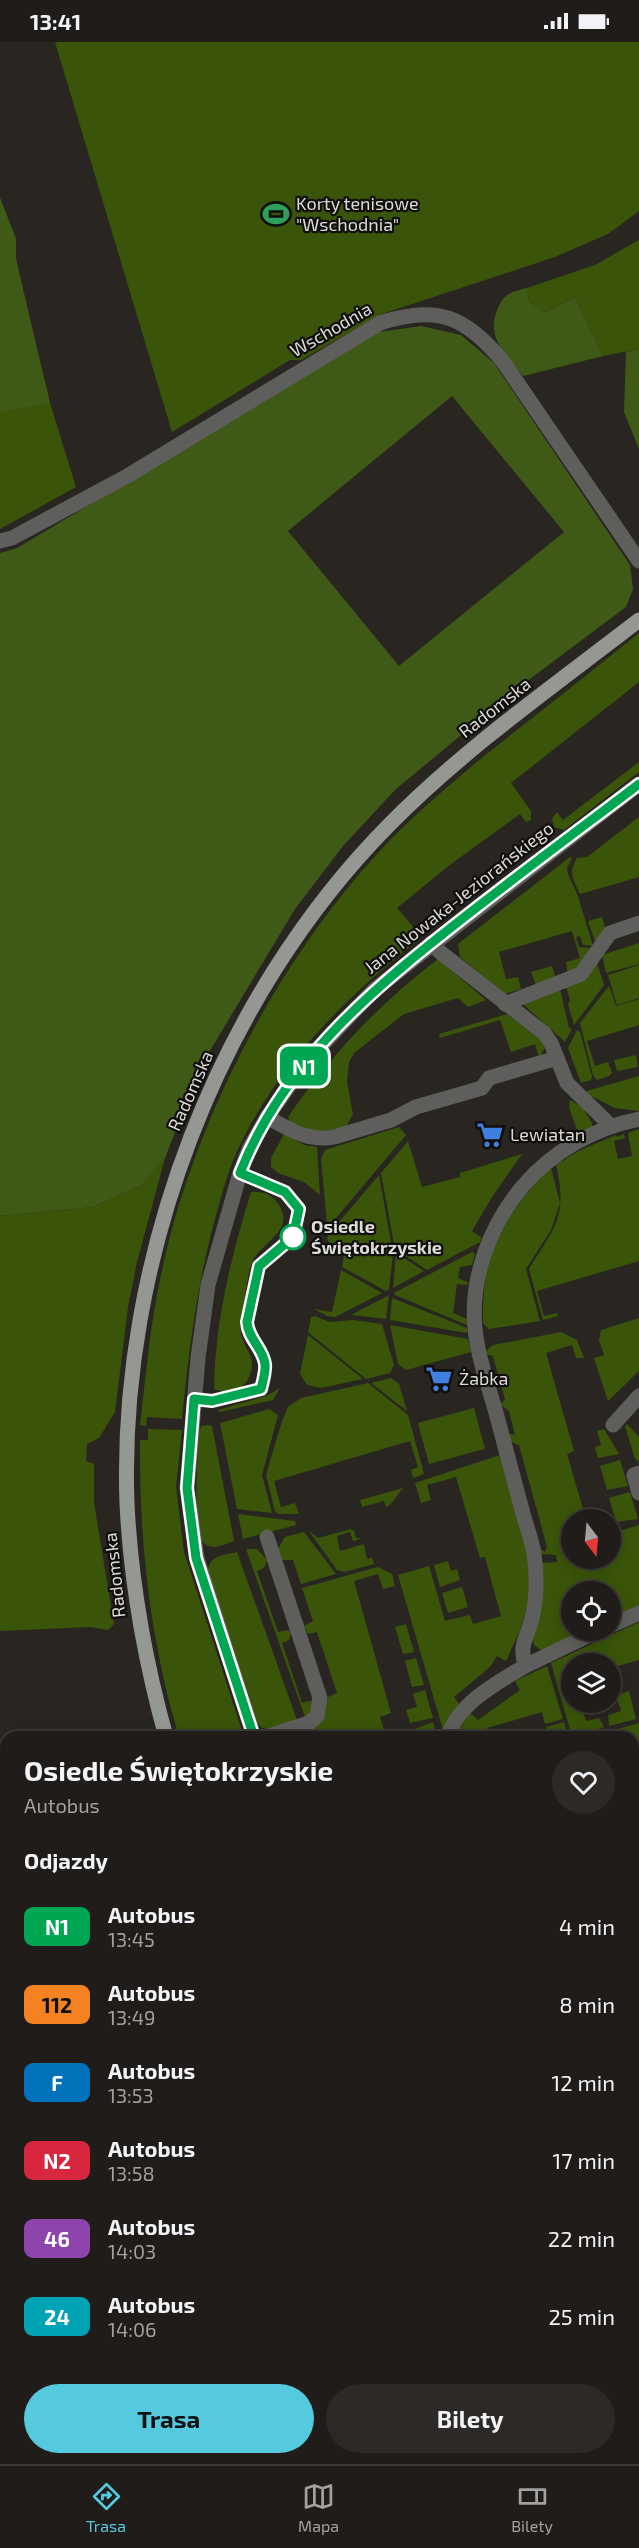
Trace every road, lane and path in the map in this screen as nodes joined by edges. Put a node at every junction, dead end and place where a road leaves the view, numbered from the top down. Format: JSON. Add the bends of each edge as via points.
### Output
{"nodes":[{"id":1,"x":0,"y":541,"type":"edge"},
{"id":2,"x":639,"y":561,"type":"edge"},
{"id":3,"x":639,"y":620,"type":"edge"},
{"id":4,"x":639,"y":784,"type":"edge"},
{"id":5,"x":639,"y":923,"type":"edge"},
{"id":6,"x":431,"y":943,"type":"junction"},
{"id":7,"x":505,"y":1004,"type":"junction"},
{"id":8,"x":557,"y":1058,"type":"junction"},
{"id":9,"x":267,"y":1117,"type":"junction"},
{"id":10,"x":639,"y":1119,"type":"edge"},
{"id":11,"x":610,"y":1125,"type":"junction"},
{"id":12,"x":639,"y":1395,"type":"edge"},
{"id":13,"x":613,"y":1425,"type":"dead end"},
{"id":14,"x":639,"y":1473,"type":"edge"},
{"id":15,"x":639,"y":1493,"type":"edge"},
{"id":16,"x":267,"y":1537,"type":"dead end"},
{"id":17,"x":639,"y":1613,"type":"edge"},
{"id":18,"x":621,"y":1621,"type":"edge"},
{"id":19,"x":577,"y":1641,"type":"edge"},
{"id":20,"x":525,"y":1666,"type":"junction"},
{"id":21,"x":164,"y":1731,"type":"edge"},
{"id":22,"x":252,"y":1731,"type":"edge"},
{"id":23,"x":291,"y":1731,"type":"edge"},
{"id":24,"x":451,"y":1731,"type":"edge"}],
"edges":[{"from":1,"to":2,"type":"street","name":"Wschodnia","via":[[129,475],[380,322],[430,314],[455,320],[484,339]]},
{"from":3,"to":21,"type":"main road","name":"Radomska","via":[[451,768],[358,859],[307,923],[268,982],[202,1110],[154,1255],[138,1332],[128,1432],[127,1503],[135,1593],[150,1678]]},
{"from":4,"to":6,"type":"street","name":"Jana Nowaka-Jeziorańskiego"},
{"from":5,"to":7,"type":"street","via":[[610,933],[582,974]]},
{"from":6,"to":7,"type":"street"},
{"from":6,"to":9,"type":"street","name":"Jana Nowaka-Jeziorańskiego","via":[[335,1028]]},
{"from":7,"to":8,"type":"street","via":[[544,1033]]},
{"from":8,"to":9,"type":"street","via":[[489,1078],[482,1088],[416,1107],[391,1120],[324,1139],[307,1137]]},
{"from":8,"to":11,"type":"street","via":[[567,1083]]},
{"from":9,"to":22,"type":"street","name":"Jana Nowaka-Jeziorańskiego","via":[[240,1173],[208,1285],[187,1488],[196,1558]]},
{"from":10,"to":11,"type":"street"},
{"from":11,"to":20,"type":"street","via":[[537,1169],[496,1225],[477,1280],[477,1340],[534,1555],[532,1618],[521,1649]]},
{"from":12,"to":13,"type":"street"},
{"from":14,"to":15,"type":"street","via":[[634,1474]]},
{"from":16,"to":23,"type":"street","via":[[320,1698],[317,1716]]},
{"from":17,"to":18,"type":"street"},
{"from":19,"to":20,"type":"street"},
{"from":20,"to":24,"type":"street","via":[[469,1706]]}]}
